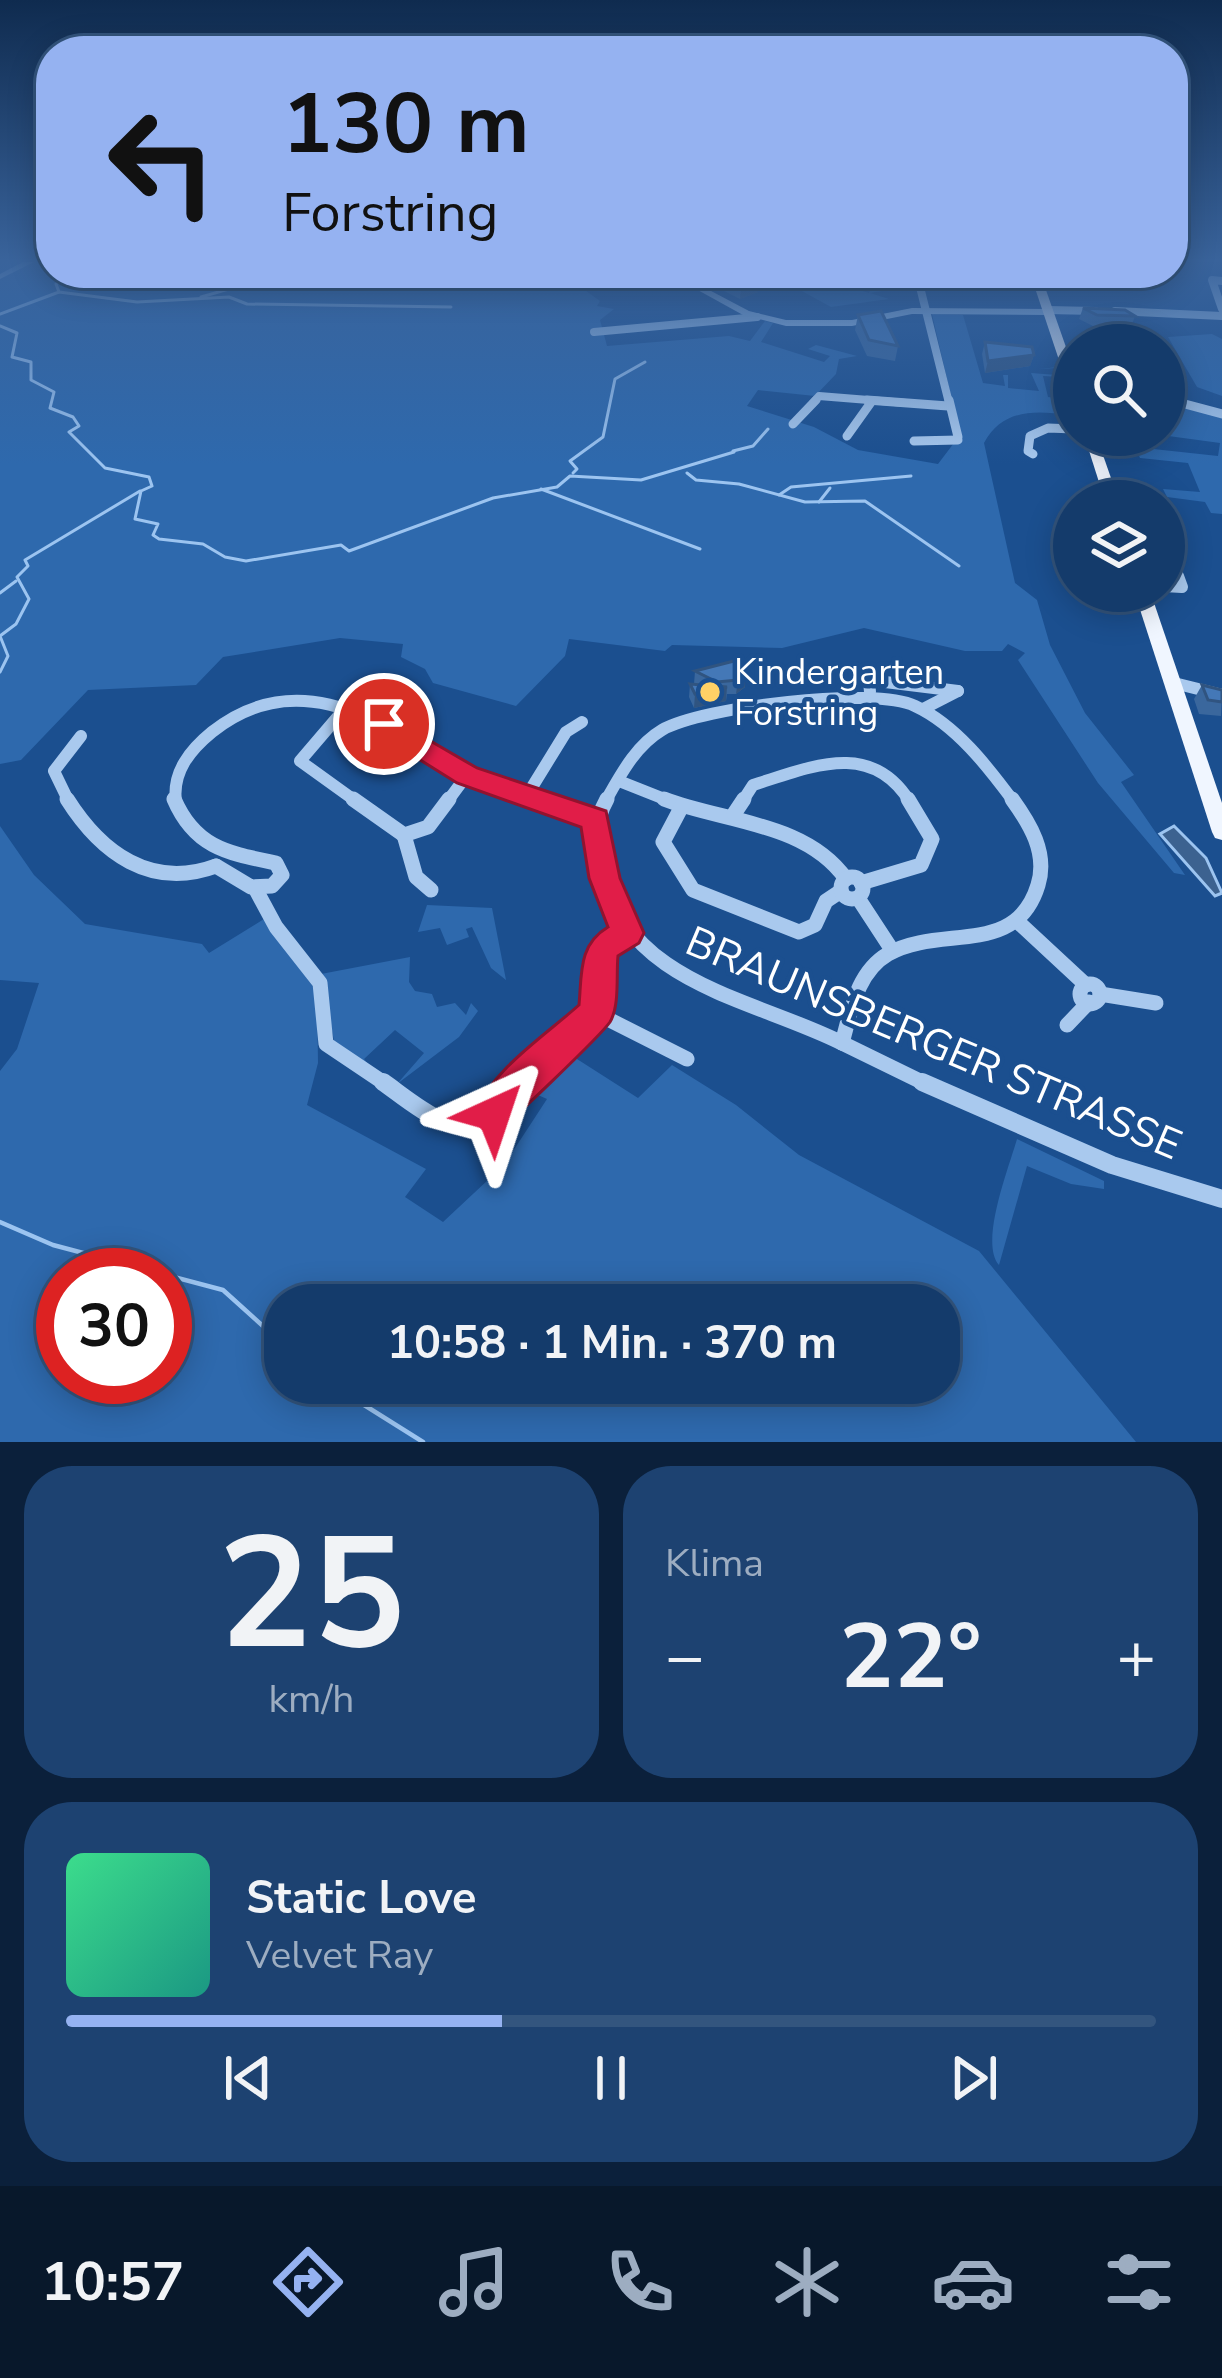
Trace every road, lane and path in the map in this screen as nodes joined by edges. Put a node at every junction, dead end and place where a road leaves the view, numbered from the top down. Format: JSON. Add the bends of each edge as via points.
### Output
{"nodes":[{"id":1,"x":613,"y":329,"type":"edge"},
{"id":2,"x":932,"y":329,"type":"edge"},
{"id":3,"x":594,"y":332,"type":"dead end"},
{"id":4,"x":872,"y":400,"type":"junction"},
{"id":5,"x":1185,"y":404,"type":"edge"},
{"id":6,"x":948,"y":406,"type":"junction"},
{"id":7,"x":1222,"y":414,"type":"edge"},
{"id":8,"x":793,"y":424,"type":"dead end"},
{"id":9,"x":1053,"y":431,"type":"edge"},
{"id":10,"x":1036,"y":432,"type":"dead end"},
{"id":11,"x":848,"y":436,"type":"dead end"},
{"id":12,"x":914,"y":441,"type":"dead end"},
{"id":13,"x":1149,"y":612,"type":"edge"},
{"id":14,"x":1174,"y":683,"type":"junction"},
{"id":15,"x":870,"y":692,"type":"junction"},
{"id":16,"x":1222,"y":695,"type":"edge"},
{"id":17,"x":347,"y":706,"type":"junction"},
{"id":18,"x":923,"y":710,"type":"junction"},
{"id":19,"x":582,"y":722,"type":"dead end"},
{"id":20,"x":81,"y":736,"type":"dead end"},
{"id":21,"x":467,"y":775,"type":"junction"},
{"id":22,"x":619,"y":781,"type":"junction"},
{"id":23,"x":526,"y":797,"type":"junction"},
{"id":24,"x":682,"y":806,"type":"junction"},
{"id":25,"x":734,"y":814,"type":"junction"},
{"id":26,"x":596,"y":820,"type":"junction"},
{"id":27,"x":1222,"y":832,"type":"edge"},
{"id":28,"x":404,"y":836,"type":"junction"},
{"id":29,"x":216,"y":858,"type":"junction"},
{"id":30,"x":256,"y":888,"type":"junction"},
{"id":31,"x":852,"y":888,"type":"junction"},
{"id":32,"x":430,"y":890,"type":"dead end"},
{"id":33,"x":1017,"y":921,"type":"junction"},
{"id":34,"x":627,"y":933,"type":"junction"},
{"id":35,"x":892,"y":950,"type":"junction"},
{"id":36,"x":1092,"y":994,"type":"junction"},
{"id":37,"x":1156,"y":1003,"type":"dead end"},
{"id":38,"x":596,"y":1013,"type":"junction"},
{"id":39,"x":1066,"y":1025,"type":"dead end"},
{"id":40,"x":842,"y":1043,"type":"junction"},
{"id":41,"x":687,"y":1059,"type":"dead end"},
{"id":42,"x":1222,"y":1199,"type":"edge"}],
"edges":[{"from":1,"to":3,"type":"street"},
{"from":2,"to":6,"type":"street"},
{"from":4,"to":6,"type":"street"},
{"from":4,"to":8,"type":"street","via":[[819,396]]},
{"from":4,"to":11,"type":"street"},
{"from":5,"to":7,"type":"street"},
{"from":6,"to":12,"type":"street","via":[[958,439]]},
{"from":9,"to":10,"type":"street"},
{"from":13,"to":14,"type":"main road"},
{"from":14,"to":16,"type":"street"},
{"from":14,"to":27,"type":"main road"},
{"from":15,"to":18,"type":"street"},
{"from":15,"to":18,"type":"street","via":[[869,680],[882,678],[958,691]]},
{"from":15,"to":22,"type":"street","via":[[679,722],[648,740]]},
{"from":17,"to":21,"type":"street"},
{"from":17,"to":28,"type":"street","via":[[300,761]]},
{"from":17,"to":29,"type":"street","via":[[312,699],[263,704],[199,739],[180,765],[176,796]]},
{"from":18,"to":33,"type":"street","via":[[1000,782],[1037,841],[1040,885]]},
{"from":19,"to":23,"type":"street","via":[[566,732]]},
{"from":20,"to":29,"type":"street","via":[[54,771],[110,855],[178,875]]},
{"from":21,"to":23,"type":"street"},
{"from":21,"to":28,"type":"street","via":[[428,827]]},
{"from":22,"to":24,"type":"street"},
{"from":22,"to":26,"type":"street"},
{"from":23,"to":26,"type":"street"},
{"from":24,"to":25,"type":"street","via":[[712,818]]},
{"from":24,"to":31,"type":"street","via":[[663,842],[693,890],[799,932],[815,925],[826,901]]},
{"from":25,"to":31,"type":"street","via":[[830,856]]},
{"from":25,"to":31,"type":"street","via":[[753,785],[792,774],[850,760],[885,772],[932,839],[921,865]]},
{"from":26,"to":34,"type":"street","via":[[604,878]]},
{"from":28,"to":32,"type":"street","via":[[416,877]]},
{"from":29,"to":30,"type":"street"},
{"from":29,"to":30,"type":"street","via":[[279,865],[277,883]]},
{"from":30,"to":38,"type":"street","via":[[320,983],[326,1044],[443,1122],[488,1120]]},
{"from":31,"to":35,"type":"street"},
{"from":33,"to":35,"type":"street","via":[[984,937]]},
{"from":33,"to":36,"type":"street"},
{"from":34,"to":38,"type":"street","via":[[602,948]]},
{"from":34,"to":40,"type":"street","name":"BRAUNSBERGER STRASSE","via":[[685,979]]},
{"from":35,"to":40,"type":"street","via":[[868,970]]},
{"from":36,"to":37,"type":"street"},
{"from":36,"to":39,"type":"street"},
{"from":38,"to":41,"type":"street"},
{"from":40,"to":42,"type":"street","name":"BRAUNSBERGER STRASSE","via":[[1121,1168]]}]}
